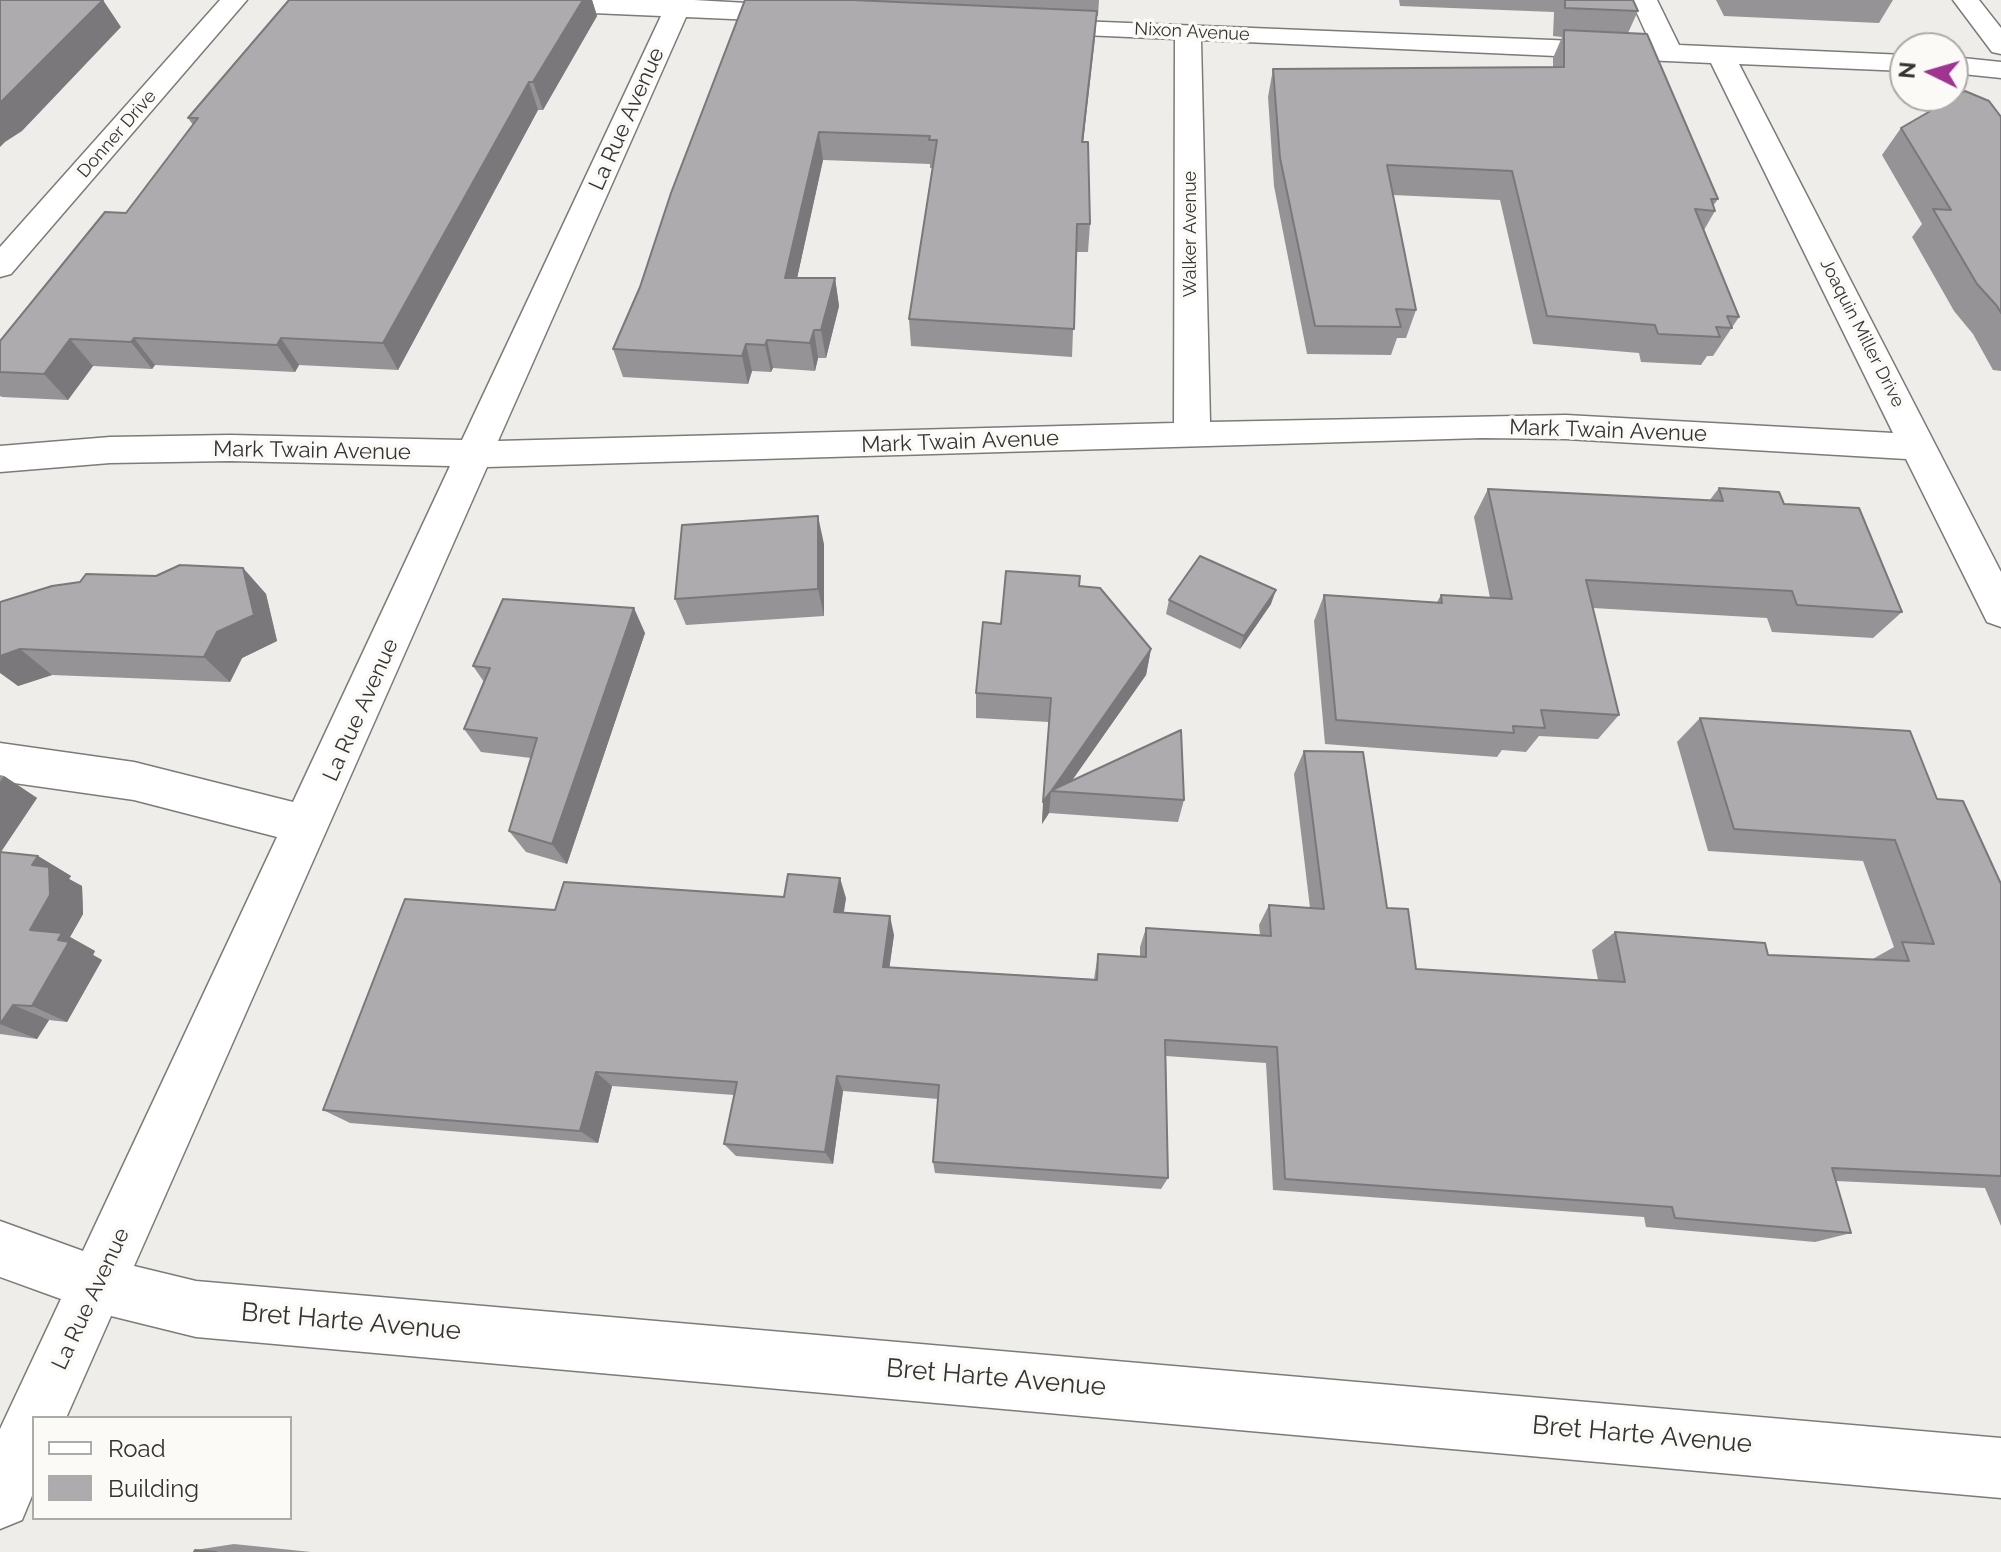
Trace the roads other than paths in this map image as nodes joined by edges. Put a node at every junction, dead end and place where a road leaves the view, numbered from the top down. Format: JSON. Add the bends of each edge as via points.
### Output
{"nodes":[{"id":1,"x":234,"y":0,"type":"edge"},
{"id":2,"x":479,"y":0,"type":"edge"},
{"id":3,"x":1644,"y":0,"type":"edge"},
{"id":4,"x":1966,"y":0,"type":"edge"},
{"id":5,"x":679,"y":4,"type":"edge"},
{"id":6,"x":1334,"y":8,"type":"dead end"},
{"id":7,"x":833,"y":16,"type":"edge"},
{"id":8,"x":1004,"y":23,"type":"edge"},
{"id":9,"x":1188,"y":31,"type":"junction"},
{"id":10,"x":1339,"y":38,"type":"junction"},
{"id":11,"x":2001,"y":46,"type":"edge"},
{"id":12,"x":1669,"y":53,"type":"junction"},
{"id":13,"x":1721,"y":55,"type":"junction"},
{"id":14,"x":1889,"y":62,"type":"edge"},
{"id":15,"x":1969,"y":67,"type":"edge"},
{"id":16,"x":2001,"y":70,"type":"edge"},
{"id":17,"x":0,"y":267,"type":"edge"},
{"id":18,"x":1192,"y":436,"type":"junction"},
{"id":19,"x":1920,"y":447,"type":"junction"},
{"id":20,"x":476,"y":455,"type":"junction"},
{"id":21,"x":0,"y":459,"type":"edge"},
{"id":22,"x":2001,"y":611,"type":"edge"},
{"id":23,"x":0,"y":762,"type":"edge"},
{"id":24,"x":308,"y":825,"type":"junction"},
{"id":25,"x":0,"y":1249,"type":"edge"},
{"id":26,"x":98,"y":1285,"type":"junction"},
{"id":27,"x":37,"y":1416,"type":"edge"},
{"id":28,"x":32,"y":1427,"type":"edge"},
{"id":29,"x":2001,"y":1468,"type":"edge"},
{"id":30,"x":0,"y":1498,"type":"edge"}],
"edges":[{"from":1,"to":17,"type":"street","name":"Donner Drive"},
{"from":2,"to":5,"type":"street"},
{"from":3,"to":12,"type":"street"},
{"from":4,"to":11,"type":"street"},
{"from":5,"to":7,"type":"street"},
{"from":5,"to":20,"type":"street","name":"La Rue Avenue"},
{"from":6,"to":10,"type":"street"},
{"from":8,"to":9,"type":"street","name":"Nixon Avenue"},
{"from":9,"to":10,"type":"street","name":"Nixon Avenue"},
{"from":9,"to":18,"type":"street","name":"Walker Avenue"},
{"from":10,"to":12,"type":"street","name":"Nixon Avenue"},
{"from":12,"to":13,"type":"street","name":"Nixon Avenue"},
{"from":13,"to":14,"type":"street","name":"Nixon Avenue"},
{"from":13,"to":19,"type":"street","name":"Joaquin Miller Drive"},
{"from":15,"to":16,"type":"street"},
{"from":18,"to":19,"type":"street","name":"Mark Twain Avenue","via":[[1566,427]]},
{"from":18,"to":20,"type":"street","name":"Mark Twain Avenue"},
{"from":19,"to":22,"type":"street","name":"Joaquin Miller Drive"},
{"from":20,"to":21,"type":"street","name":"Mark Twain Avenue","via":[[230,448]]},
{"from":20,"to":24,"type":"street","name":"La Rue Avenue"},
{"from":23,"to":24,"type":"street","via":[[134,781]]},
{"from":24,"to":26,"type":"street","name":"La Rue Avenue"},
{"from":25,"to":26,"type":"street","name":"Bret Harte Avenue"},
{"from":26,"to":27,"type":"street","name":"La Rue Avenue"},
{"from":26,"to":29,"type":"street","name":"Bret Harte Avenue","via":[[196,1309]]},
{"from":28,"to":30,"type":"street","name":"La Rue Avenue"}]}
